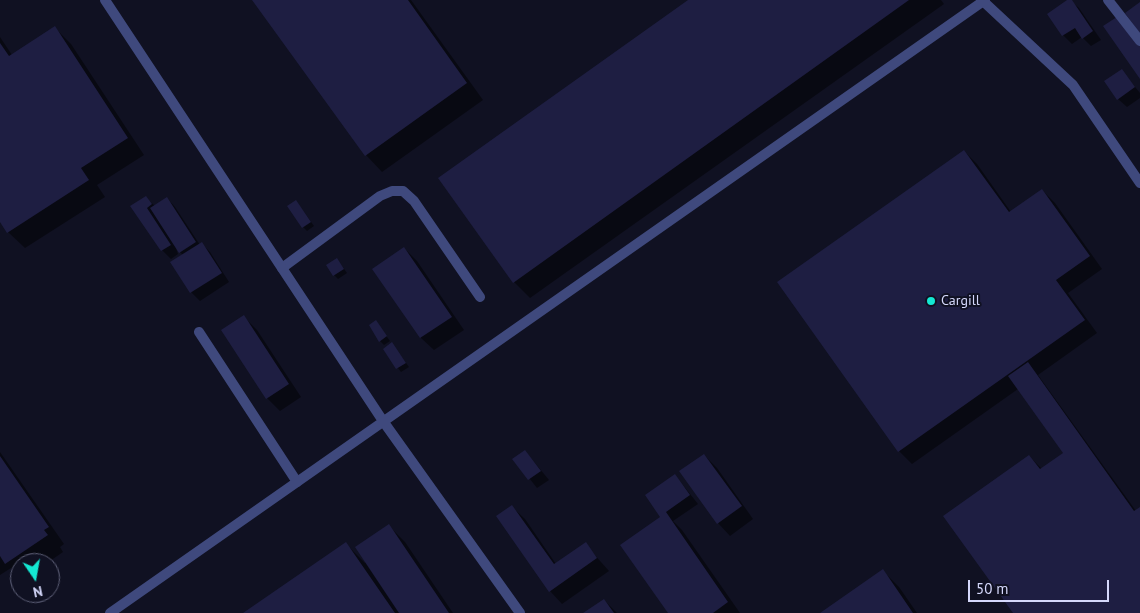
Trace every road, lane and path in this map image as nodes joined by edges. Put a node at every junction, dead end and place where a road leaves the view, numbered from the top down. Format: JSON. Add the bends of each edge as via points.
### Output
{"nodes":[{"id":1,"x":105,"y":0,"type":"edge"},
{"id":2,"x":1108,"y":0,"type":"edge"},
{"id":3,"x":984,"y":1,"type":"edge"},
{"id":4,"x":1140,"y":41,"type":"edge"},
{"id":5,"x":1140,"y":183,"type":"edge"},
{"id":6,"x":282,"y":268,"type":"junction"},
{"id":7,"x":480,"y":297,"type":"dead end"},
{"id":8,"x":199,"y":332,"type":"dead end"},
{"id":9,"x":383,"y":421,"type":"junction"},
{"id":10,"x":297,"y":482,"type":"junction"},
{"id":11,"x":110,"y":613,"type":"edge"},
{"id":12,"x":520,"y":613,"type":"edge"}],
"edges":[{"from":1,"to":6,"type":"street"},
{"from":2,"to":4,"type":"street"},
{"from":3,"to":5,"type":"street","via":[[1073,85]]},
{"from":3,"to":9,"type":"street"},
{"from":6,"to":7,"type":"street","via":[[380,196],[392,191],[403,192],[414,201]]},
{"from":6,"to":9,"type":"street"},
{"from":8,"to":10,"type":"street"},
{"from":9,"to":10,"type":"street"},
{"from":9,"to":12,"type":"street"},
{"from":10,"to":11,"type":"street"}]}
